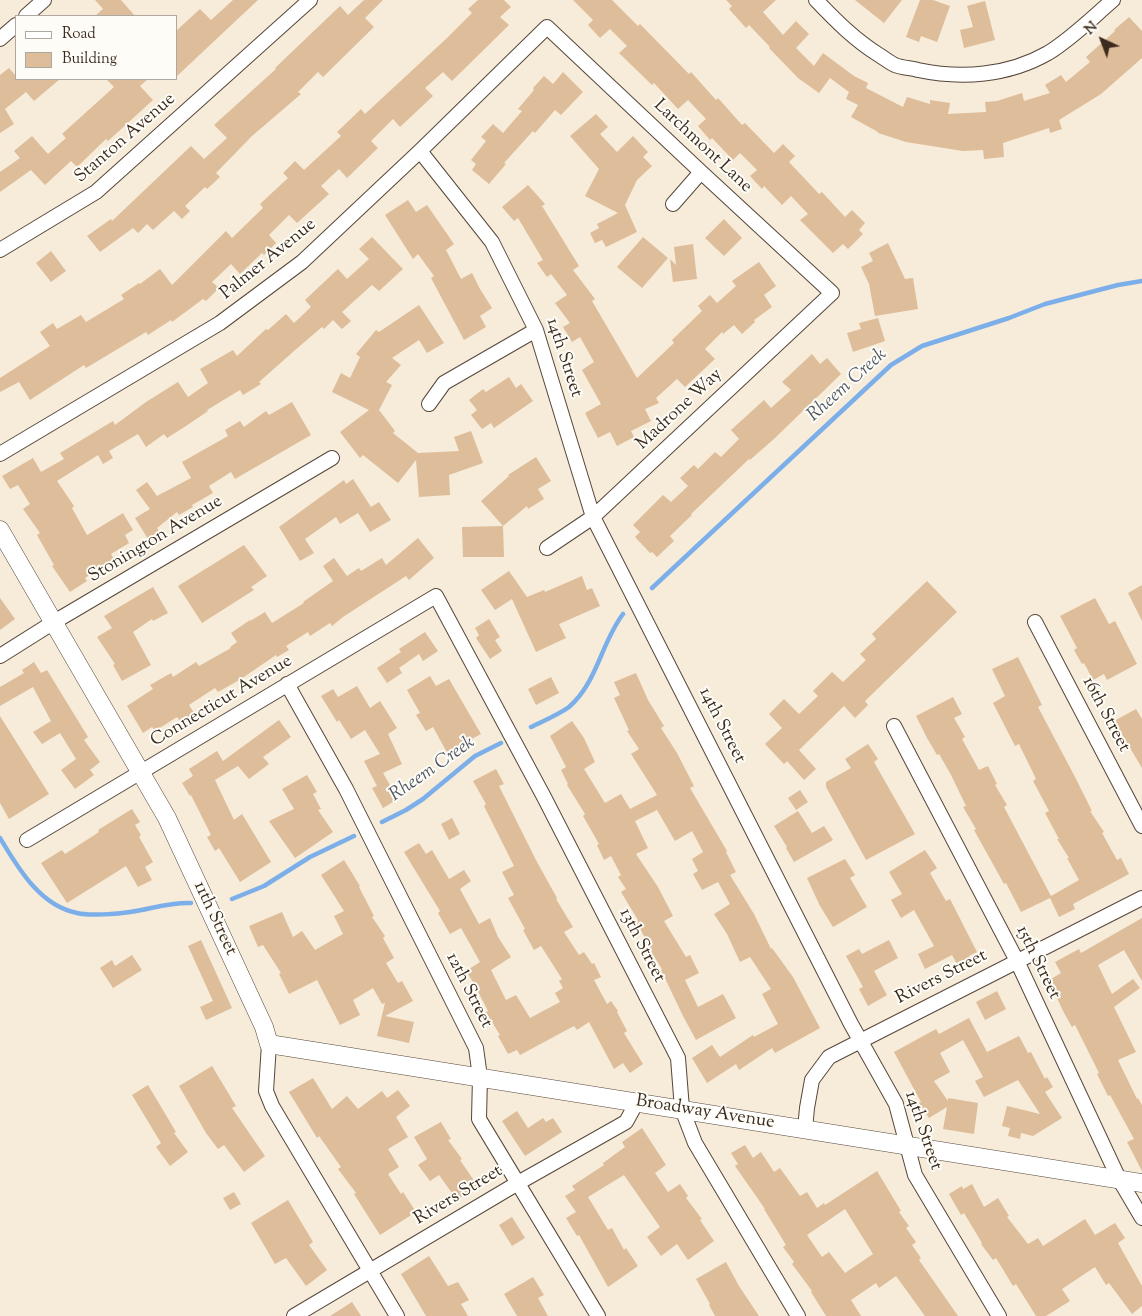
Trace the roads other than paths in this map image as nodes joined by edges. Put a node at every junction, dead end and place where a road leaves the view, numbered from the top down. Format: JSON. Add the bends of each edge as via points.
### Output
{"nodes":[{"id":1,"x":44,"y":0,"type":"edge"},
{"id":2,"x":310,"y":0,"type":"edge"},
{"id":3,"x":816,"y":0,"type":"edge"},
{"id":4,"x":1113,"y":0,"type":"edge"},
{"id":5,"x":27,"y":15,"type":"edge"},
{"id":6,"x":15,"y":26,"type":"edge"},
{"id":7,"x":547,"y":27,"type":"joint"},
{"id":8,"x":0,"y":39,"type":"edge"},
{"id":9,"x":420,"y":151,"type":"junction"},
{"id":10,"x":701,"y":172,"type":"junction"},
{"id":11,"x":673,"y":204,"type":"dead end"},
{"id":12,"x":0,"y":250,"type":"edge"},
{"id":13,"x":832,"y":293,"type":"joint"},
{"id":14,"x":536,"y":330,"type":"junction"},
{"id":15,"x":429,"y":404,"type":"dead end"},
{"id":16,"x":0,"y":454,"type":"edge"},
{"id":17,"x":332,"y":458,"type":"dead end"},
{"id":18,"x":593,"y":517,"type":"junction"},
{"id":19,"x":0,"y":530,"type":"edge"},
{"id":20,"x":547,"y":548,"type":"dead end"},
{"id":21,"x":436,"y":596,"type":"joint"},
{"id":22,"x":54,"y":622,"type":"junction"},
{"id":23,"x":1035,"y":622,"type":"dead end"},
{"id":24,"x":0,"y":656,"type":"edge"},
{"id":25,"x":287,"y":684,"type":"junction"},
{"id":26,"x":894,"y":726,"type":"dead end"},
{"id":27,"x":141,"y":772,"type":"junction"},
{"id":28,"x":1142,"y":826,"type":"edge"},
{"id":29,"x":27,"y":840,"type":"dead end"},
{"id":30,"x":1142,"y":898,"type":"edge"},
{"id":31,"x":1017,"y":961,"type":"junction"},
{"id":32,"x":860,"y":1040,"type":"junction"},
{"id":33,"x":269,"y":1044,"type":"junction"},
{"id":34,"x":480,"y":1077,"type":"junction"},
{"id":35,"x":637,"y":1102,"type":"junction"},
{"id":36,"x":682,"y":1109,"type":"junction"},
{"id":37,"x":805,"y":1129,"type":"junction"},
{"id":38,"x":907,"y":1145,"type":"junction"},
{"id":39,"x":1119,"y":1179,"type":"junction"},
{"id":40,"x":518,"y":1183,"type":"junction"},
{"id":41,"x":1142,"y":1183,"type":"edge"},
{"id":42,"x":1142,"y":1218,"type":"edge"},
{"id":43,"x":370,"y":1270,"type":"junction"},
{"id":44,"x":294,"y":1316,"type":"edge"},
{"id":45,"x":397,"y":1316,"type":"edge"},
{"id":46,"x":598,"y":1316,"type":"edge"},
{"id":47,"x":798,"y":1316,"type":"edge"},
{"id":48,"x":999,"y":1316,"type":"edge"}],
"edges":[{"from":1,"to":5,"type":"street"},
{"from":2,"to":12,"type":"street","name":"Stanton Avenue","via":[[96,192]]},
{"from":3,"to":4,"type":"street","via":[[842,28],[894,65],[936,74],[966,75],[1018,67],[1047,53]]},
{"from":6,"to":8,"type":"street"},
{"from":7,"to":9,"type":"street","name":"Palmer Avenue"},
{"from":7,"to":10,"type":"street","name":"Larchmont Lane"},
{"from":9,"to":14,"type":"street","name":"14th Street","via":[[492,242]]},
{"from":9,"to":16,"type":"street","name":"Palmer Avenue","via":[[302,262],[220,323]]},
{"from":10,"to":11,"type":"street"},
{"from":10,"to":13,"type":"street","name":"Larchmont Lane"},
{"from":13,"to":18,"type":"street","name":"Madrone Way"},
{"from":14,"to":15,"type":"street","via":[[444,383]]},
{"from":14,"to":18,"type":"street","name":"14th Street"},
{"from":17,"to":22,"type":"street","name":"Stonington Avenue"},
{"from":18,"to":20,"type":"street","name":"Madrone Way"},
{"from":18,"to":32,"type":"street","name":"14th Street"},
{"from":19,"to":22,"type":"street","name":"11th Street"},
{"from":21,"to":25,"type":"street","name":"Connecticut Avenue"},
{"from":21,"to":36,"type":"street","name":"13th Street","via":[[678,1058]]},
{"from":22,"to":24,"type":"street","name":"Stonington Avenue"},
{"from":22,"to":27,"type":"street","name":"11th Street"},
{"from":23,"to":28,"type":"street","name":"16th Street"},
{"from":25,"to":27,"type":"street","name":"Connecticut Avenue"},
{"from":25,"to":34,"type":"street","name":"12th Street","via":[[346,789],[476,1048]]},
{"from":26,"to":31,"type":"street","name":"15th Street"},
{"from":27,"to":29,"type":"street","name":"Connecticut Avenue"},
{"from":27,"to":33,"type":"street","name":"11th Street","via":[[167,818]]},
{"from":30,"to":31,"type":"street","name":"Rivers Street"},
{"from":31,"to":32,"type":"street","name":"Rivers Street"},
{"from":31,"to":39,"type":"street","name":"15th Street"},
{"from":32,"to":37,"type":"street","name":"Rivers Street","via":[[829,1057],[812,1080]]},
{"from":32,"to":38,"type":"street","name":"14th Street","via":[[896,1104]]},
{"from":33,"to":34,"type":"street","name":"Broadway Avenue"},
{"from":33,"to":43,"type":"street","name":"11th Street","via":[[266,1091],[272,1106]]},
{"from":34,"to":35,"type":"street","name":"Broadway Avenue"},
{"from":34,"to":40,"type":"street","name":"12th Street","via":[[479,1119]]},
{"from":35,"to":36,"type":"street","name":"Broadway Avenue"},
{"from":35,"to":40,"type":"street","name":"Rivers Street","via":[[626,1122]]},
{"from":36,"to":37,"type":"street","name":"Broadway Avenue"},
{"from":36,"to":47,"type":"street","name":"13th Street","via":[[695,1143]]},
{"from":37,"to":38,"type":"street","name":"Broadway Avenue"},
{"from":38,"to":39,"type":"street","name":"Broadway Avenue"},
{"from":38,"to":48,"type":"street","name":"14th Street","via":[[915,1175]]},
{"from":39,"to":41,"type":"street","name":"Broadway Avenue"},
{"from":39,"to":42,"type":"street","name":"15th Street"},
{"from":40,"to":43,"type":"street","name":"Rivers Street"},
{"from":40,"to":46,"type":"street","name":"12th Street"},
{"from":43,"to":44,"type":"street","name":"Rivers Street"},
{"from":43,"to":45,"type":"street","name":"11th Street"}]}
